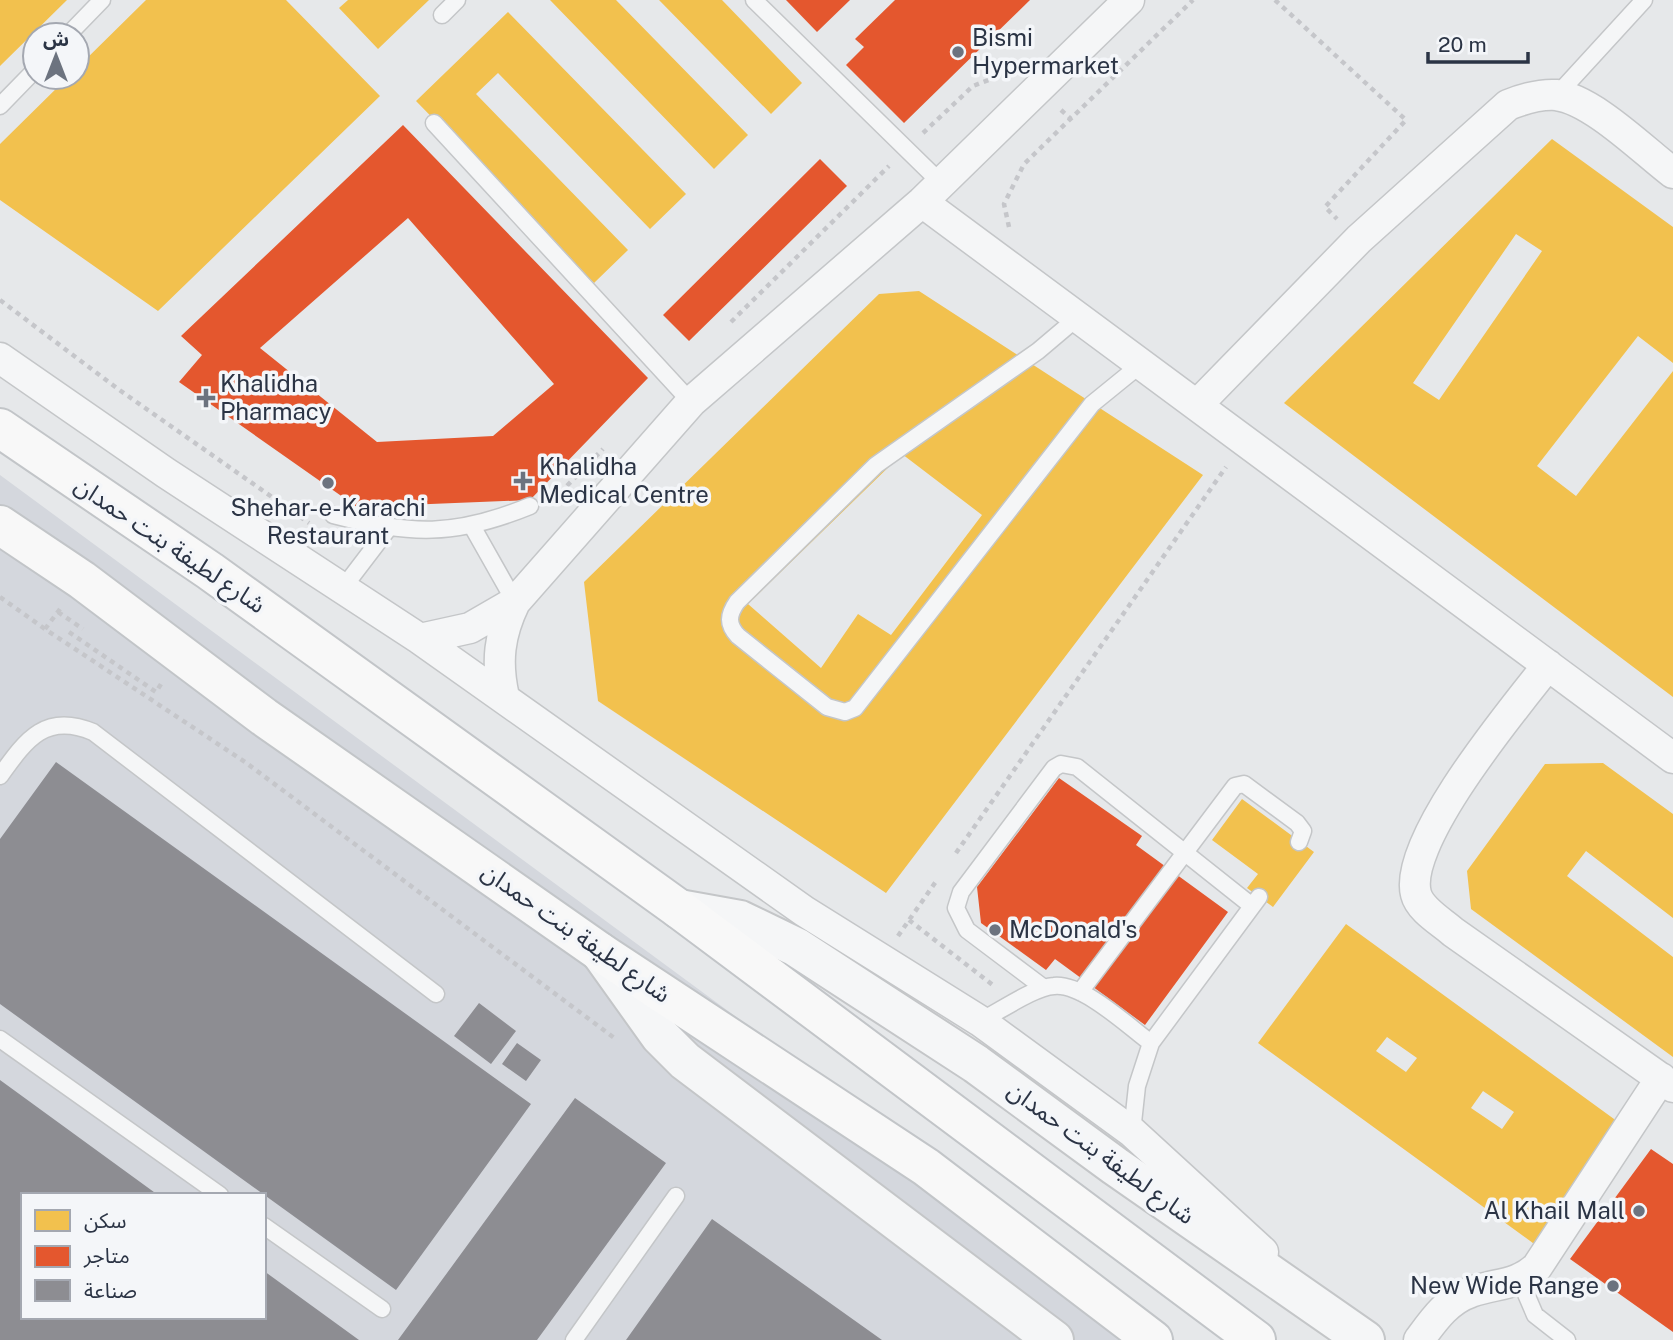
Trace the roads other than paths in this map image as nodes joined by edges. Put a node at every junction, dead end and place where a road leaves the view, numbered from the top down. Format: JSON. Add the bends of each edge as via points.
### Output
{"nodes":[{"id":1,"x":102,"y":0,"type":"edge"},
{"id":2,"x":457,"y":0,"type":"edge"},
{"id":3,"x":754,"y":0,"type":"edge"},
{"id":4,"x":1129,"y":0,"type":"edge"},
{"id":5,"x":1644,"y":0,"type":"edge"},
{"id":6,"x":442,"y":15,"type":"dead end"},
{"id":7,"x":82,"y":21,"type":"edge"},
{"id":8,"x":21,"y":84,"type":"edge"},
{"id":9,"x":1557,"y":95,"type":"junction"},
{"id":10,"x":0,"y":106,"type":"edge"},
{"id":11,"x":434,"y":123,"type":"dead end"},
{"id":12,"x":1673,"y":173,"type":"edge"},
{"id":13,"x":932,"y":192,"type":"junction"},
{"id":14,"x":1077,"y":318,"type":"junction"},
{"id":15,"x":0,"y":358,"type":"edge"},
{"id":16,"x":1140,"y":365,"type":"junction"},
{"id":17,"x":691,"y":401,"type":"junction"},
{"id":18,"x":1197,"y":405,"type":"junction"},
{"id":19,"x":0,"y":429,"type":"edge"},
{"id":20,"x":537,"y":507,"type":"road end"},
{"id":21,"x":333,"y":515,"type":"dead end"},
{"id":22,"x":0,"y":525,"type":"edge"},
{"id":23,"x":472,"y":526,"type":"junction"},
{"id":24,"x":388,"y":529,"type":"junction"},
{"id":25,"x":343,"y":588,"type":"junction"},
{"id":26,"x":515,"y":602,"type":"junction"},
{"id":27,"x":420,"y":639,"type":"junction"},
{"id":28,"x":1548,"y":665,"type":"junction"},
{"id":29,"x":504,"y":697,"type":"junction"},
{"id":30,"x":1673,"y":758,"type":"edge"},
{"id":31,"x":0,"y":776,"type":"edge"},
{"id":32,"x":1299,"y":842,"type":"dead end"},
{"id":33,"x":1184,"y":852,"type":"junction"},
{"id":34,"x":679,"y":909,"type":"junction"},
{"id":35,"x":600,"y":952,"type":"junction"},
{"id":36,"x":1044,"y":988,"type":"junction"},
{"id":37,"x":1080,"y":992,"type":"junction"},
{"id":38,"x":436,"y":994,"type":"dead end"},
{"id":39,"x":980,"y":1021,"type":"junction"},
{"id":40,"x":0,"y":1039,"type":"edge"},
{"id":41,"x":1151,"y":1043,"type":"junction"},
{"id":42,"x":1667,"y":1083,"type":"edge"},
{"id":43,"x":1132,"y":1132,"type":"junction"},
{"id":44,"x":217,"y":1193,"type":"edge"},
{"id":45,"x":676,"y":1196,"type":"dead end"},
{"id":46,"x":266,"y":1227,"type":"edge"},
{"id":47,"x":1270,"y":1272,"type":"junction"},
{"id":48,"x":1520,"y":1280,"type":"junction"},
{"id":49,"x":382,"y":1309,"type":"dead end"},
{"id":50,"x":574,"y":1340,"type":"edge"},
{"id":51,"x":1054,"y":1340,"type":"edge"},
{"id":52,"x":1153,"y":1340,"type":"edge"},
{"id":53,"x":1256,"y":1340,"type":"edge"},
{"id":54,"x":1365,"y":1340,"type":"edge"},
{"id":55,"x":1419,"y":1340,"type":"edge"},
{"id":56,"x":1567,"y":1340,"type":"edge"}],
"edges":[{"from":1,"to":7,"type":"lane"},
{"from":2,"to":6,"type":"lane"},
{"from":3,"to":13,"type":"lane","via":[[906,149]]},
{"from":4,"to":13,"type":"street"},
{"from":5,"to":9,"type":"lane"},
{"from":8,"to":10,"type":"lane"},
{"from":9,"to":12,"type":"street","via":[[1592,111]]},
{"from":9,"to":18,"type":"street","via":[[1524,99],[1495,114],[1359,239]]},
{"from":11,"to":17,"type":"lane"},
{"from":13,"to":14,"type":"street","via":[[1021,275]]},
{"from":13,"to":17,"type":"street"},
{"from":14,"to":16,"type":"street"},
{"from":14,"to":16,"type":"lane","via":[[1038,351],[876,465],[737,602],[729,618],[733,632],[827,707],[845,712],[855,708],[1092,404]]},
{"from":15,"to":25,"type":"street"},
{"from":16,"to":18,"type":"street"},
{"from":17,"to":26,"type":"street"},
{"from":18,"to":28,"type":"street"},
{"from":19,"to":34,"type":"main road","name":"شارع لطيفة بنت حمدان","via":[[231,585]]},
{"from":20,"to":23,"type":"lane"},
{"from":21,"to":24,"type":"lane"},
{"from":22,"to":35,"type":"main road","name":"شارع لطيفة بنت حمدان"},
{"from":23,"to":24,"type":"lane"},
{"from":23,"to":26,"type":"lane"},
{"from":24,"to":25,"type":"lane"},
{"from":25,"to":27,"type":"street"},
{"from":26,"to":27,"type":"street","via":[[470,628]]},
{"from":26,"to":29,"type":"street","via":[[498,658]]},
{"from":27,"to":29,"type":"street"},
{"from":28,"to":30,"type":"street"},
{"from":28,"to":42,"type":"street","via":[[1484,747],[1429,835],[1417,864],[1416,894],[1425,908],[1454,932]]},
{"from":29,"to":39,"type":"street","via":[[736,864]]},
{"from":31,"to":38,"type":"lane","via":[[30,737],[44,729],[77,725],[93,732]]},
{"from":32,"to":33,"type":"lane","via":[[1300,825],[1241,784],[1233,788]]},
{"from":33,"to":36,"type":"lane","via":[[1077,767],[1065,763],[1054,768],[961,892],[956,908],[967,930]]},
{"from":33,"to":37,"type":"lane"},
{"from":33,"to":41,"type":"lane","via":[[1255,901]]},
{"from":34,"to":47,"type":"street","name":"شارع لطيفة بنت حمدان","via":[[740,920],[796,947],[976,1063]]},
{"from":34,"to":53,"type":"main road","name":"شارع لطيفة بنت حمدان"},
{"from":35,"to":51,"type":"street","via":[[652,1026],[685,1061]]},
{"from":35,"to":52,"type":"main road","name":"شارع لطيفة بنت حمدان","via":[[926,1167]]},
{"from":36,"to":37,"type":"lane","via":[[1063,986]]},
{"from":36,"to":39,"type":"lane"},
{"from":37,"to":41,"type":"lane"},
{"from":39,"to":43,"type":"street"},
{"from":40,"to":44,"type":"lane"},
{"from":41,"to":43,"type":"lane","via":[[1137,1086]]},
{"from":42,"to":48,"type":"street","via":[[1537,1267]]},
{"from":43,"to":47,"type":"street","via":[[1260,1248]]},
{"from":45,"to":50,"type":"lane"},
{"from":46,"to":49,"type":"lane"},
{"from":47,"to":54,"type":"street","name":"شارع لطيفة بنت حمدان"},
{"from":48,"to":55,"type":"street","via":[[1469,1292],[1453,1301]]},
{"from":48,"to":56,"type":"lane","via":[[1535,1315]]}]}
